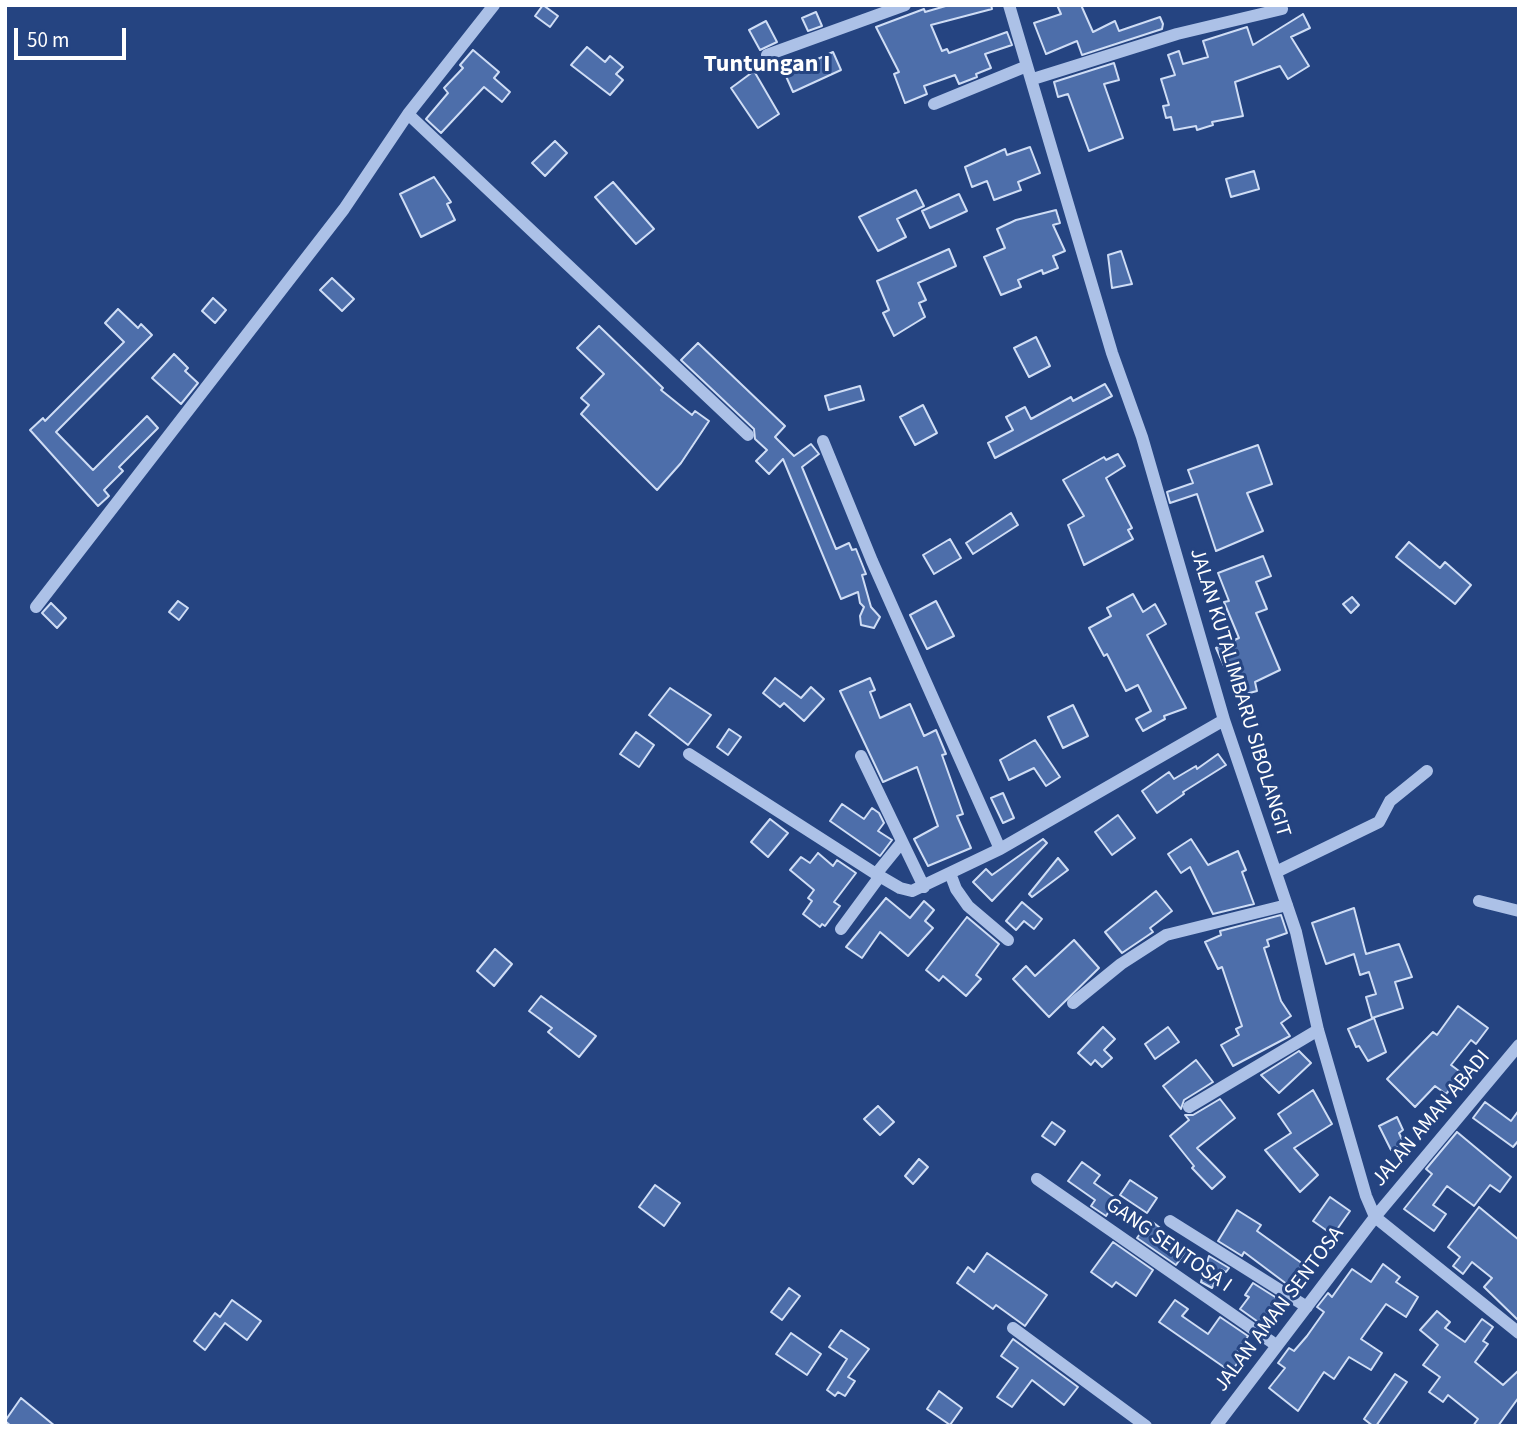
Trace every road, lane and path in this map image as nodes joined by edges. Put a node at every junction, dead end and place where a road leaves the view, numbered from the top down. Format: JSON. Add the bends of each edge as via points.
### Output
{"nodes":[{"id":1,"x":494,"y":5,"type":"edge"},
{"id":2,"x":905,"y":5,"type":"edge"},
{"id":3,"x":1009,"y":5,"type":"edge"},
{"id":4,"x":1282,"y":9,"type":"dead end"},
{"id":5,"x":767,"y":55,"type":"dead end"},
{"id":6,"x":1027,"y":66,"type":"junction"},
{"id":7,"x":1033,"y":79,"type":"junction"},
{"id":8,"x":934,"y":104,"type":"dead end"},
{"id":9,"x":408,"y":114,"type":"junction"},
{"id":10,"x":748,"y":435,"type":"dead end"},
{"id":11,"x":823,"y":441,"type":"dead end"},
{"id":12,"x":36,"y":607,"type":"dead end"},
{"id":13,"x":1224,"y":720,"type":"junction"},
{"id":14,"x":689,"y":754,"type":"dead end"},
{"id":15,"x":861,"y":756,"type":"dead end"},
{"id":16,"x":1427,"y":771,"type":"dead end"},
{"id":17,"x":902,"y":842,"type":"junction"},
{"id":18,"x":1000,"y":849,"type":"junction"},
{"id":19,"x":1276,"y":872,"type":"junction"},
{"id":20,"x":950,"y":873,"type":"junction"},
{"id":21,"x":878,"y":875,"type":"junction"},
{"id":22,"x":924,"y":887,"type":"junction"},
{"id":23,"x":1479,"y":901,"type":"dead end"},
{"id":24,"x":1287,"y":905,"type":"junction"},
{"id":25,"x":1519,"y":911,"type":"edge"},
{"id":26,"x":841,"y":929,"type":"dead end"},
{"id":27,"x":1008,"y":940,"type":"dead end"},
{"id":28,"x":1073,"y":1003,"type":"dead end"},
{"id":29,"x":1318,"y":1030,"type":"junction"},
{"id":30,"x":1519,"y":1045,"type":"edge"},
{"id":31,"x":1189,"y":1107,"type":"dead end"},
{"id":32,"x":1037,"y":1179,"type":"dead end"},
{"id":33,"x":1375,"y":1217,"type":"junction"},
{"id":34,"x":1170,"y":1221,"type":"dead end"},
{"id":35,"x":1307,"y":1307,"type":"junction"},
{"id":36,"x":1013,"y":1328,"type":"dead end"},
{"id":37,"x":1519,"y":1333,"type":"edge"},
{"id":38,"x":1276,"y":1345,"type":"junction"},
{"id":39,"x":1146,"y":1426,"type":"edge"},
{"id":40,"x":1216,"y":1426,"type":"edge"}],
"edges":[{"from":1,"to":9,"type":"street"},
{"from":2,"to":5,"type":"street"},
{"from":3,"to":6,"type":"street","name":"JALAN KUTALIMBARU SIBOLANGIT"},
{"from":4,"to":7,"type":"street","via":[[1177,34]]},
{"from":6,"to":7,"type":"street","name":"JALAN KUTALIMBARU SIBOLANGIT"},
{"from":6,"to":8,"type":"street"},
{"from":7,"to":13,"type":"street","name":"JALAN KUTALIMBARU SIBOLANGIT"},
{"from":9,"to":10,"type":"street"},
{"from":9,"to":12,"type":"street","via":[[344,209]]},
{"from":11,"to":18,"type":"street"},
{"from":13,"to":18,"type":"street"},
{"from":13,"to":19,"type":"street","name":"JALAN KUTALIMBARU SIBOLANGIT"},
{"from":14,"to":21,"type":"street"},
{"from":15,"to":17,"type":"street"},
{"from":16,"to":19,"type":"street","via":[[1390,801],[1378,822]]},
{"from":17,"to":21,"type":"street"},
{"from":17,"to":22,"type":"street"},
{"from":18,"to":20,"type":"street"},
{"from":19,"to":24,"type":"street","name":"JALAN KUTALIMBARU SIBOLANGIT"},
{"from":20,"to":22,"type":"street"},
{"from":20,"to":27,"type":"street","via":[[968,906]]},
{"from":21,"to":22,"type":"street","via":[[900,888]]},
{"from":21,"to":26,"type":"street"},
{"from":23,"to":25,"type":"street"},
{"from":24,"to":28,"type":"street","via":[[1166,934]]},
{"from":24,"to":29,"type":"street","name":"JALAN KUTALIMBARU SIBOLANGIT"},
{"from":29,"to":31,"type":"street"},
{"from":29,"to":33,"type":"street","name":"JALAN KUTALIMBARU SIBOLANGIT"},
{"from":30,"to":33,"type":"street","name":"JALAN AMAN ABADI"},
{"from":32,"to":38,"type":"street","name":"GANG SENTOSA I"},
{"from":33,"to":35,"type":"street","name":"JALAN AMAN SENTOSA"},
{"from":33,"to":37,"type":"street"},
{"from":34,"to":35,"type":"street"},
{"from":35,"to":38,"type":"street","name":"JALAN AMAN SENTOSA"},
{"from":36,"to":39,"type":"street"},
{"from":38,"to":40,"type":"street","name":"JALAN AMAN SENTOSA"}]}
